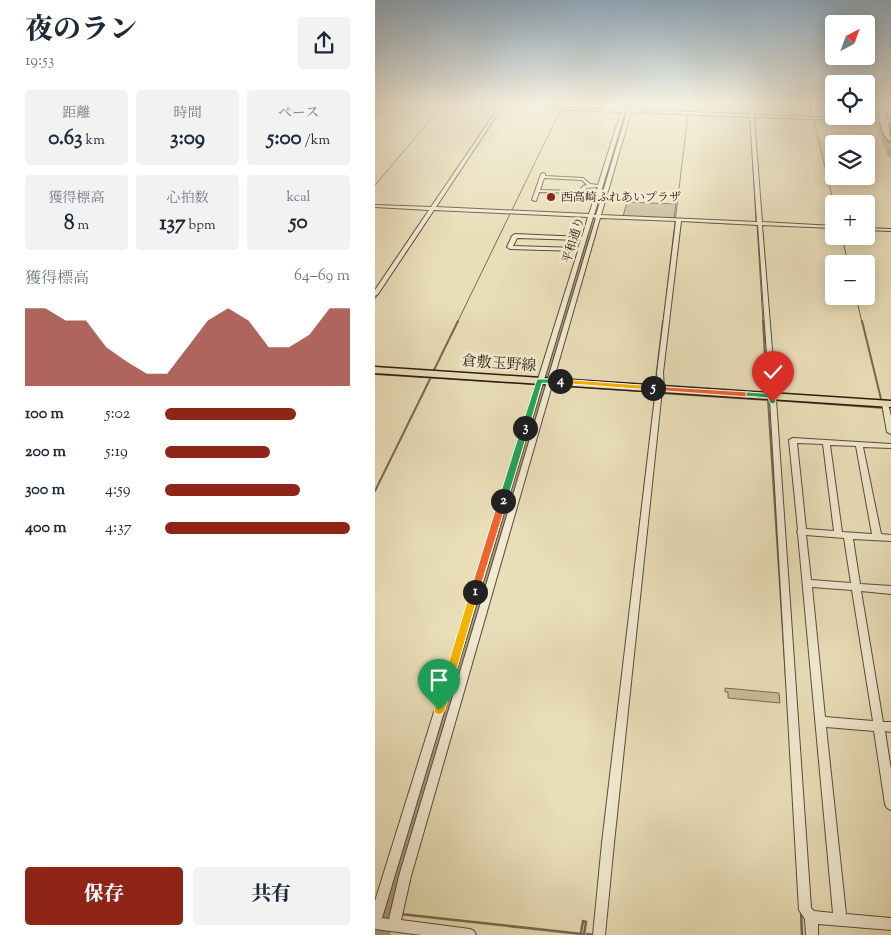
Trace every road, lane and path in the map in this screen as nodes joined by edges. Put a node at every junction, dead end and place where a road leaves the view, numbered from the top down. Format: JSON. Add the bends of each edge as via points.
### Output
{"nodes":[{"id":1,"x":474,"y":149,"type":"edge"},
{"id":2,"x":612,"y":149,"type":"edge"},
{"id":3,"x":615,"y":149,"type":"edge"},
{"id":4,"x":754,"y":149,"type":"edge"},
{"id":5,"x":591,"y":186,"type":"junction"},
{"id":6,"x":599,"y":186,"type":"junction"},
{"id":7,"x":538,"y":191,"type":"junction"},
{"id":8,"x":534,"y":200,"type":"dead end"},
{"id":9,"x":375,"y":206,"type":"edge"},
{"id":10,"x":434,"y":209,"type":"junction"},
{"id":11,"x":596,"y":216,"type":"junction"},
{"id":12,"x":677,"y":220,"type":"junction"},
{"id":13,"x":760,"y":225,"type":"junction"},
{"id":14,"x":825,"y":227,"type":"edge"},
{"id":15,"x":875,"y":229,"type":"edge"},
{"id":16,"x":891,"y":230,"type":"edge"},
{"id":17,"x":583,"y":239,"type":"junction"},
{"id":18,"x":580,"y":250,"type":"junction"},
{"id":19,"x":375,"y":294,"type":"edge"},
{"id":20,"x":375,"y":370,"type":"edge"},
{"id":21,"x":545,"y":381,"type":"junction"},
{"id":22,"x":659,"y":390,"type":"junction"},
{"id":23,"x":772,"y":399,"type":"junction"},
{"id":24,"x":887,"y":406,"type":"edge"},
{"id":25,"x":891,"y":432,"type":"edge"},
{"id":26,"x":826,"y":442,"type":"junction"},
{"id":27,"x":859,"y":444,"type":"junction"},
{"id":28,"x":891,"y":446,"type":"edge"},
{"id":29,"x":801,"y":532,"type":"junction"},
{"id":30,"x":843,"y":535,"type":"junction"},
{"id":31,"x":877,"y":537,"type":"junction"},
{"id":32,"x":891,"y":538,"type":"edge"},
{"id":33,"x":808,"y":583,"type":"junction"},
{"id":34,"x":857,"y":587,"type":"junction"},
{"id":35,"x":891,"y":590,"type":"edge"},
{"id":36,"x":822,"y":722,"type":"junction"},
{"id":37,"x":879,"y":726,"type":"junction"},
{"id":38,"x":891,"y":727,"type":"edge"},
{"id":39,"x":891,"y":804,"type":"edge"},
{"id":40,"x":811,"y":917,"type":"junction"},
{"id":41,"x":384,"y":918,"type":"edge"},
{"id":42,"x":840,"y":919,"type":"junction"},
{"id":43,"x":891,"y":924,"type":"edge"},
{"id":44,"x":600,"y":933,"type":"edge"},
{"id":45,"x":470,"y":935,"type":"edge"},
{"id":46,"x":812,"y":935,"type":"edge"}],
"edges":[{"from":1,"to":10,"type":"street"},
{"from":2,"to":6,"type":"street","name":"平和通り"},
{"from":3,"to":11,"type":"street"},
{"from":4,"to":13,"type":"street"},
{"from":5,"to":6,"type":"street"},
{"from":5,"to":7,"type":"street","via":[[578,192]]},
{"from":5,"to":7,"type":"street","via":[[583,179],[543,176]]},
{"from":6,"to":11,"type":"street","name":"平和通り"},
{"from":7,"to":8,"type":"street"},
{"from":9,"to":10,"type":"street"},
{"from":10,"to":11,"type":"street"},
{"from":10,"to":19,"type":"street"},
{"from":11,"to":12,"type":"street"},
{"from":11,"to":17,"type":"street","name":"平和通り"},
{"from":11,"to":21,"type":"street"},
{"from":12,"to":13,"type":"street"},
{"from":12,"to":22,"type":"street"},
{"from":13,"to":14,"type":"street"},
{"from":13,"to":23,"type":"street"},
{"from":15,"to":16,"type":"street"},
{"from":17,"to":18,"type":"street","name":"平和通り"},
{"from":17,"to":18,"type":"street","via":[[515,236],[510,247]]},
{"from":18,"to":21,"type":"street","name":"平和通り"},
{"from":20,"to":21,"type":"main road","name":"倉敷玉野線"},
{"from":21,"to":22,"type":"main road","name":"倉敷玉野線"},
{"from":21,"to":41,"type":"street"},
{"from":21,"to":41,"type":"street","via":[[405,876]]},
{"from":22,"to":23,"type":"main road","name":"倉敷玉野線"},
{"from":22,"to":44,"type":"street"},
{"from":23,"to":24,"type":"main road","name":"倉敷玉野線"},
{"from":23,"to":40,"type":"street","via":[[805,910]]},
{"from":24,"to":25,"type":"street"},
{"from":26,"to":27,"type":"street"},
{"from":26,"to":29,"type":"street","via":[[793,440]]},
{"from":26,"to":30,"type":"street"},
{"from":27,"to":28,"type":"street"},
{"from":27,"to":31,"type":"street"},
{"from":29,"to":30,"type":"street"},
{"from":29,"to":33,"type":"street"},
{"from":30,"to":31,"type":"street"},
{"from":30,"to":34,"type":"street"},
{"from":31,"to":32,"type":"street"},
{"from":33,"to":34,"type":"street"},
{"from":33,"to":36,"type":"street"},
{"from":34,"to":35,"type":"street"},
{"from":34,"to":37,"type":"street"},
{"from":36,"to":37,"type":"street"},
{"from":36,"to":42,"type":"street"},
{"from":37,"to":38,"type":"street"},
{"from":37,"to":39,"type":"street"},
{"from":40,"to":42,"type":"street"},
{"from":40,"to":46,"type":"street"},
{"from":41,"to":45,"type":"street"},
{"from":42,"to":43,"type":"street"}]}
